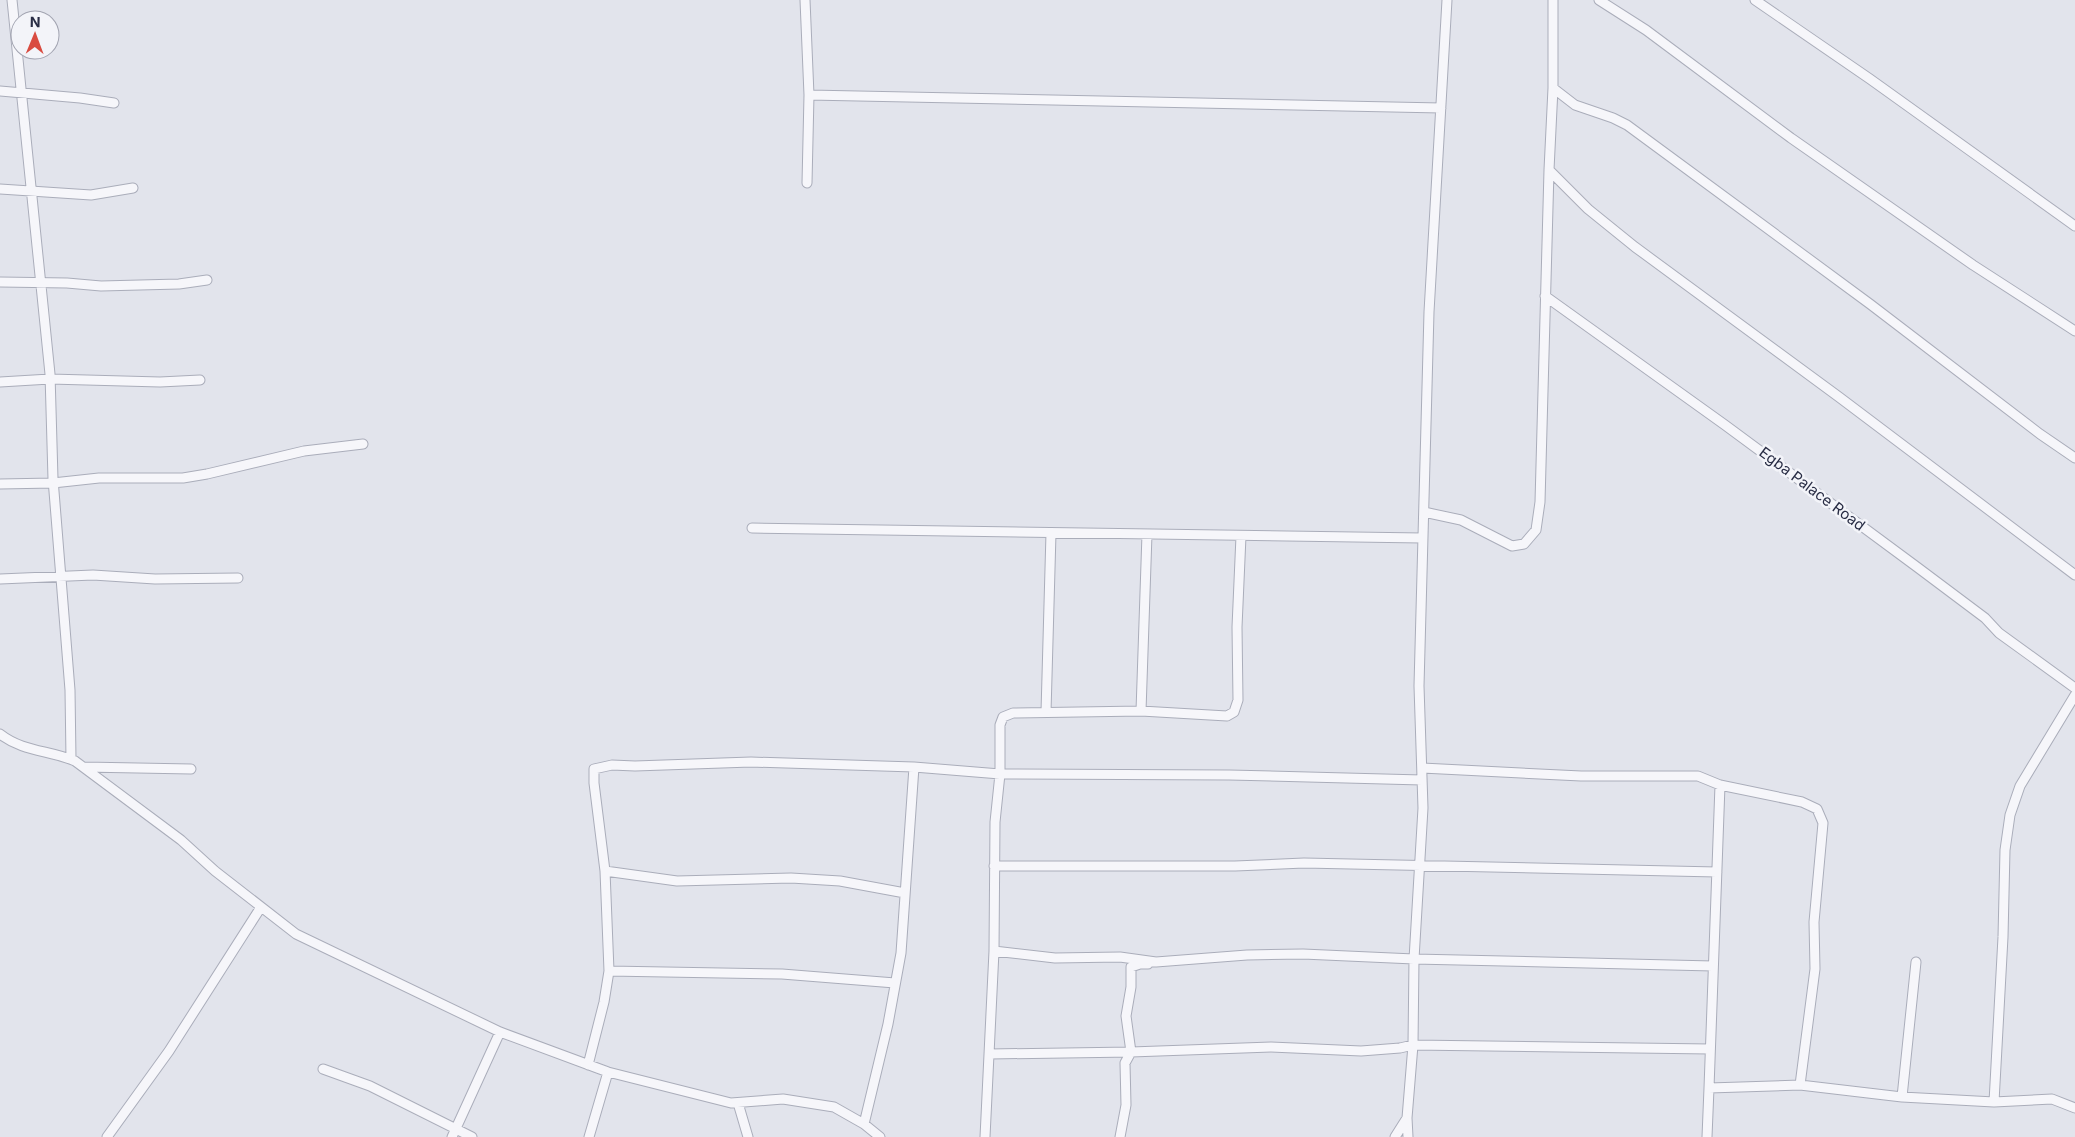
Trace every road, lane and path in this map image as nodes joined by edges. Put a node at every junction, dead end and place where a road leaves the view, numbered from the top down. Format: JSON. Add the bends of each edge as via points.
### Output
{"nodes":[{"id":1,"x":12,"y":0,"type":"edge"},
{"id":2,"x":805,"y":0,"type":"edge"},
{"id":3,"x":1447,"y":0,"type":"edge"},
{"id":4,"x":1553,"y":0,"type":"edge"},
{"id":5,"x":1599,"y":0,"type":"edge"},
{"id":6,"x":1755,"y":0,"type":"edge"},
{"id":7,"x":1553,"y":88,"type":"junction"},
{"id":8,"x":0,"y":91,"type":"edge"},
{"id":9,"x":21,"y":92,"type":"junction"},
{"id":10,"x":809,"y":95,"type":"junction"},
{"id":11,"x":114,"y":104,"type":"dead end"},
{"id":12,"x":1441,"y":108,"type":"junction"},
{"id":13,"x":1548,"y":170,"type":"junction"},
{"id":14,"x":807,"y":183,"type":"dead end"},
{"id":15,"x":133,"y":188,"type":"dead end"},
{"id":16,"x":0,"y":189,"type":"edge"},
{"id":17,"x":31,"y":190,"type":"junction"},
{"id":18,"x":2075,"y":226,"type":"edge"},
{"id":19,"x":207,"y":280,"type":"dead end"},
{"id":20,"x":0,"y":282,"type":"edge"},
{"id":21,"x":40,"y":283,"type":"junction"},
{"id":22,"x":1545,"y":296,"type":"junction"},
{"id":23,"x":2075,"y":331,"type":"edge"},
{"id":24,"x":50,"y":379,"type":"junction"},
{"id":25,"x":200,"y":380,"type":"dead end"},
{"id":26,"x":0,"y":382,"type":"edge"},
{"id":27,"x":364,"y":444,"type":"dead end"},
{"id":28,"x":2075,"y":458,"type":"edge"},
{"id":29,"x":53,"y":483,"type":"junction"},
{"id":30,"x":0,"y":484,"type":"edge"},
{"id":31,"x":1424,"y":512,"type":"junction"},
{"id":32,"x":752,"y":528,"type":"dead end"},
{"id":33,"x":1051,"y":533,"type":"junction"},
{"id":34,"x":1147,"y":534,"type":"junction"},
{"id":35,"x":1241,"y":536,"type":"junction"},
{"id":36,"x":1422,"y":538,"type":"junction"},
{"id":37,"x":2075,"y":575,"type":"edge"},
{"id":38,"x":62,"y":576,"type":"junction"},
{"id":39,"x":238,"y":578,"type":"dead end"},
{"id":40,"x":0,"y":579,"type":"edge"},
{"id":41,"x":2075,"y":688,"type":"edge"},
{"id":42,"x":2075,"y":695,"type":"edge"},
{"id":43,"x":1141,"y":711,"type":"junction"},
{"id":44,"x":1046,"y":712,"type":"junction"},
{"id":45,"x":0,"y":734,"type":"edge"},
{"id":46,"x":71,"y":760,"type":"junction"},
{"id":47,"x":83,"y":767,"type":"junction"},
{"id":48,"x":914,"y":767,"type":"junction"},
{"id":49,"x":1422,"y":768,"type":"junction"},
{"id":50,"x":191,"y":769,"type":"dead end"},
{"id":51,"x":1000,"y":774,"type":"junction"},
{"id":52,"x":1422,"y":780,"type":"junction"},
{"id":53,"x":1720,"y":786,"type":"junction"},
{"id":54,"x":1418,"y":864,"type":"junction"},
{"id":55,"x":994,"y":866,"type":"junction"},
{"id":56,"x":605,"y":871,"type":"junction"},
{"id":57,"x":1717,"y":872,"type":"junction"},
{"id":58,"x":905,"y":894,"type":"junction"},
{"id":59,"x":261,"y":907,"type":"junction"},
{"id":60,"x":994,"y":951,"type":"junction"},
{"id":61,"x":1284,"y":958,"type":"dead end"},
{"id":62,"x":1414,"y":960,"type":"junction"},
{"id":63,"x":1916,"y":962,"type":"dead end"},
{"id":64,"x":1713,"y":966,"type":"junction"},
{"id":65,"x":609,"y":970,"type":"junction"},
{"id":66,"x":895,"y":983,"type":"junction"},
{"id":67,"x":500,"y":1032,"type":"junction"},
{"id":68,"x":1413,"y":1045,"type":"junction"},
{"id":69,"x":1710,"y":1049,"type":"junction"},
{"id":70,"x":1131,"y":1052,"type":"junction"},
{"id":71,"x":990,"y":1054,"type":"junction"},
{"id":72,"x":588,"y":1065,"type":"junction"},
{"id":73,"x":324,"y":1069,"type":"dead end"},
{"id":74,"x":608,"y":1072,"type":"junction"},
{"id":75,"x":1800,"y":1085,"type":"junction"},
{"id":76,"x":1709,"y":1088,"type":"junction"},
{"id":77,"x":1902,"y":1097,"type":"junction"},
{"id":78,"x":1994,"y":1102,"type":"junction"},
{"id":79,"x":738,"y":1103,"type":"junction"},
{"id":80,"x":2075,"y":1108,"type":"edge"},
{"id":81,"x":1407,"y":1118,"type":"junction"},
{"id":82,"x":864,"y":1124,"type":"junction"},
{"id":83,"x":454,"y":1133,"type":"edge"},
{"id":84,"x":107,"y":1137,"type":"edge"},
{"id":85,"x":472,"y":1137,"type":"edge"},
{"id":86,"x":590,"y":1137,"type":"edge"},
{"id":87,"x":748,"y":1137,"type":"edge"},
{"id":88,"x":880,"y":1137,"type":"edge"},
{"id":89,"x":985,"y":1137,"type":"edge"},
{"id":90,"x":1120,"y":1137,"type":"edge"},
{"id":91,"x":1395,"y":1137,"type":"edge"},
{"id":92,"x":1408,"y":1137,"type":"edge"},
{"id":93,"x":1707,"y":1137,"type":"edge"}],
"edges":[{"from":1,"to":9,"type":"street"},
{"from":2,"to":10,"type":"street"},
{"from":3,"to":12,"type":"street"},
{"from":4,"to":7,"type":"street"},
{"from":5,"to":23,"type":"street","via":[[1646,30],[1791,138],[1965,259]]},
{"from":6,"to":18,"type":"street"},
{"from":7,"to":13,"type":"street"},
{"from":7,"to":28,"type":"street","via":[[1575,105],[1627,125]]},
{"from":8,"to":9,"type":"street"},
{"from":9,"to":11,"type":"street"},
{"from":9,"to":17,"type":"street"},
{"from":10,"to":12,"type":"street"},
{"from":10,"to":14,"type":"street"},
{"from":12,"to":31,"type":"street","via":[[1429,312]]},
{"from":13,"to":22,"type":"street"},
{"from":13,"to":37,"type":"street","via":[[1635,247]]},
{"from":15,"to":17,"type":"street","via":[[92,195]]},
{"from":16,"to":17,"type":"street"},
{"from":17,"to":21,"type":"street"},
{"from":19,"to":21,"type":"street","via":[[139,286]]},
{"from":20,"to":21,"type":"street"},
{"from":21,"to":24,"type":"street"},
{"from":22,"to":31,"type":"street","via":[[1540,502],[1536,530],[1524,544],[1512,546],[1461,520]]},
{"from":22,"to":41,"type":"street","name":"Egba Palace Road","via":[[1853,519]]},
{"from":24,"to":25,"type":"street"},
{"from":24,"to":26,"type":"street"},
{"from":24,"to":29,"type":"street"},
{"from":27,"to":29,"type":"street","via":[[304,451],[183,478],[99,478]]},
{"from":29,"to":30,"type":"street"},
{"from":29,"to":38,"type":"street"},
{"from":31,"to":36,"type":"street"},
{"from":32,"to":33,"type":"street"},
{"from":33,"to":34,"type":"street"},
{"from":33,"to":44,"type":"street"},
{"from":34,"to":35,"type":"street"},
{"from":34,"to":43,"type":"street"},
{"from":35,"to":36,"type":"street"},
{"from":35,"to":43,"type":"street","via":[[1238,700],[1234,712],[1227,716]]},
{"from":36,"to":49,"type":"street","via":[[1419,686]]},
{"from":38,"to":39,"type":"street"},
{"from":38,"to":40,"type":"street"},
{"from":38,"to":46,"type":"street"},
{"from":42,"to":78,"type":"street","via":[[2020,786],[2010,815],[2005,850]]},
{"from":43,"to":44,"type":"street"},
{"from":44,"to":51,"type":"street","via":[[1013,713],[1003,717],[1000,725]]},
{"from":45,"to":46,"type":"street","via":[[20,746]]},
{"from":46,"to":47,"type":"street"},
{"from":47,"to":50,"type":"street"},
{"from":47,"to":59,"type":"street","via":[[182,840]]},
{"from":48,"to":51,"type":"street"},
{"from":48,"to":56,"type":"street","via":[[751,762],[612,765],[594,769]]},
{"from":48,"to":58,"type":"street"},
{"from":49,"to":52,"type":"street"},
{"from":49,"to":53,"type":"street","via":[[1581,776],[1698,776]]},
{"from":51,"to":52,"type":"street"},
{"from":51,"to":55,"type":"street","via":[[994,822]]},
{"from":52,"to":54,"type":"street"},
{"from":53,"to":57,"type":"street"},
{"from":53,"to":75,"type":"street","via":[[1802,802],[1817,809],[1823,823],[1814,922],[1815,969]]},
{"from":54,"to":55,"type":"street"},
{"from":54,"to":57,"type":"street"},
{"from":54,"to":62,"type":"street"},
{"from":55,"to":60,"type":"street"},
{"from":56,"to":58,"type":"street","via":[[677,881],[791,878],[840,881]]},
{"from":56,"to":65,"type":"street"},
{"from":57,"to":64,"type":"street"},
{"from":58,"to":66,"type":"street","via":[[901,953]]},
{"from":59,"to":67,"type":"street","via":[[296,934]]},
{"from":59,"to":84,"type":"street","via":[[169,1051]]},
{"from":60,"to":62,"type":"street","via":[[1055,958],[1120,957],[1156,962],[1303,954]]},
{"from":60,"to":71,"type":"street"},
{"from":61,"to":70,"type":"street","via":[[1140,964],[1131,968],[1126,1016]]},
{"from":62,"to":64,"type":"street"},
{"from":62,"to":68,"type":"street"},
{"from":63,"to":77,"type":"street"},
{"from":64,"to":69,"type":"street"},
{"from":65,"to":66,"type":"street","via":[[782,974]]},
{"from":65,"to":72,"type":"street"},
{"from":66,"to":82,"type":"street"},
{"from":67,"to":72,"type":"street"},
{"from":67,"to":83,"type":"street"},
{"from":68,"to":69,"type":"street"},
{"from":68,"to":70,"type":"street","via":[[1361,1051],[1271,1047]]},
{"from":68,"to":81,"type":"street"},
{"from":69,"to":76,"type":"street"},
{"from":70,"to":71,"type":"street"},
{"from":70,"to":90,"type":"street","via":[[1125,1063],[1126,1105]]},
{"from":71,"to":89,"type":"street"},
{"from":72,"to":74,"type":"street"},
{"from":73,"to":83,"type":"street","via":[[370,1086]]},
{"from":74,"to":79,"type":"street"},
{"from":74,"to":86,"type":"street"},
{"from":75,"to":76,"type":"street"},
{"from":75,"to":77,"type":"street"},
{"from":76,"to":93,"type":"street"},
{"from":77,"to":78,"type":"street"},
{"from":78,"to":80,"type":"street","via":[[2052,1099]]},
{"from":79,"to":82,"type":"street","via":[[783,1099],[834,1107]]},
{"from":79,"to":87,"type":"street"},
{"from":81,"to":91,"type":"street"},
{"from":81,"to":92,"type":"street"},
{"from":82,"to":88,"type":"street"},
{"from":83,"to":85,"type":"street"}]}
